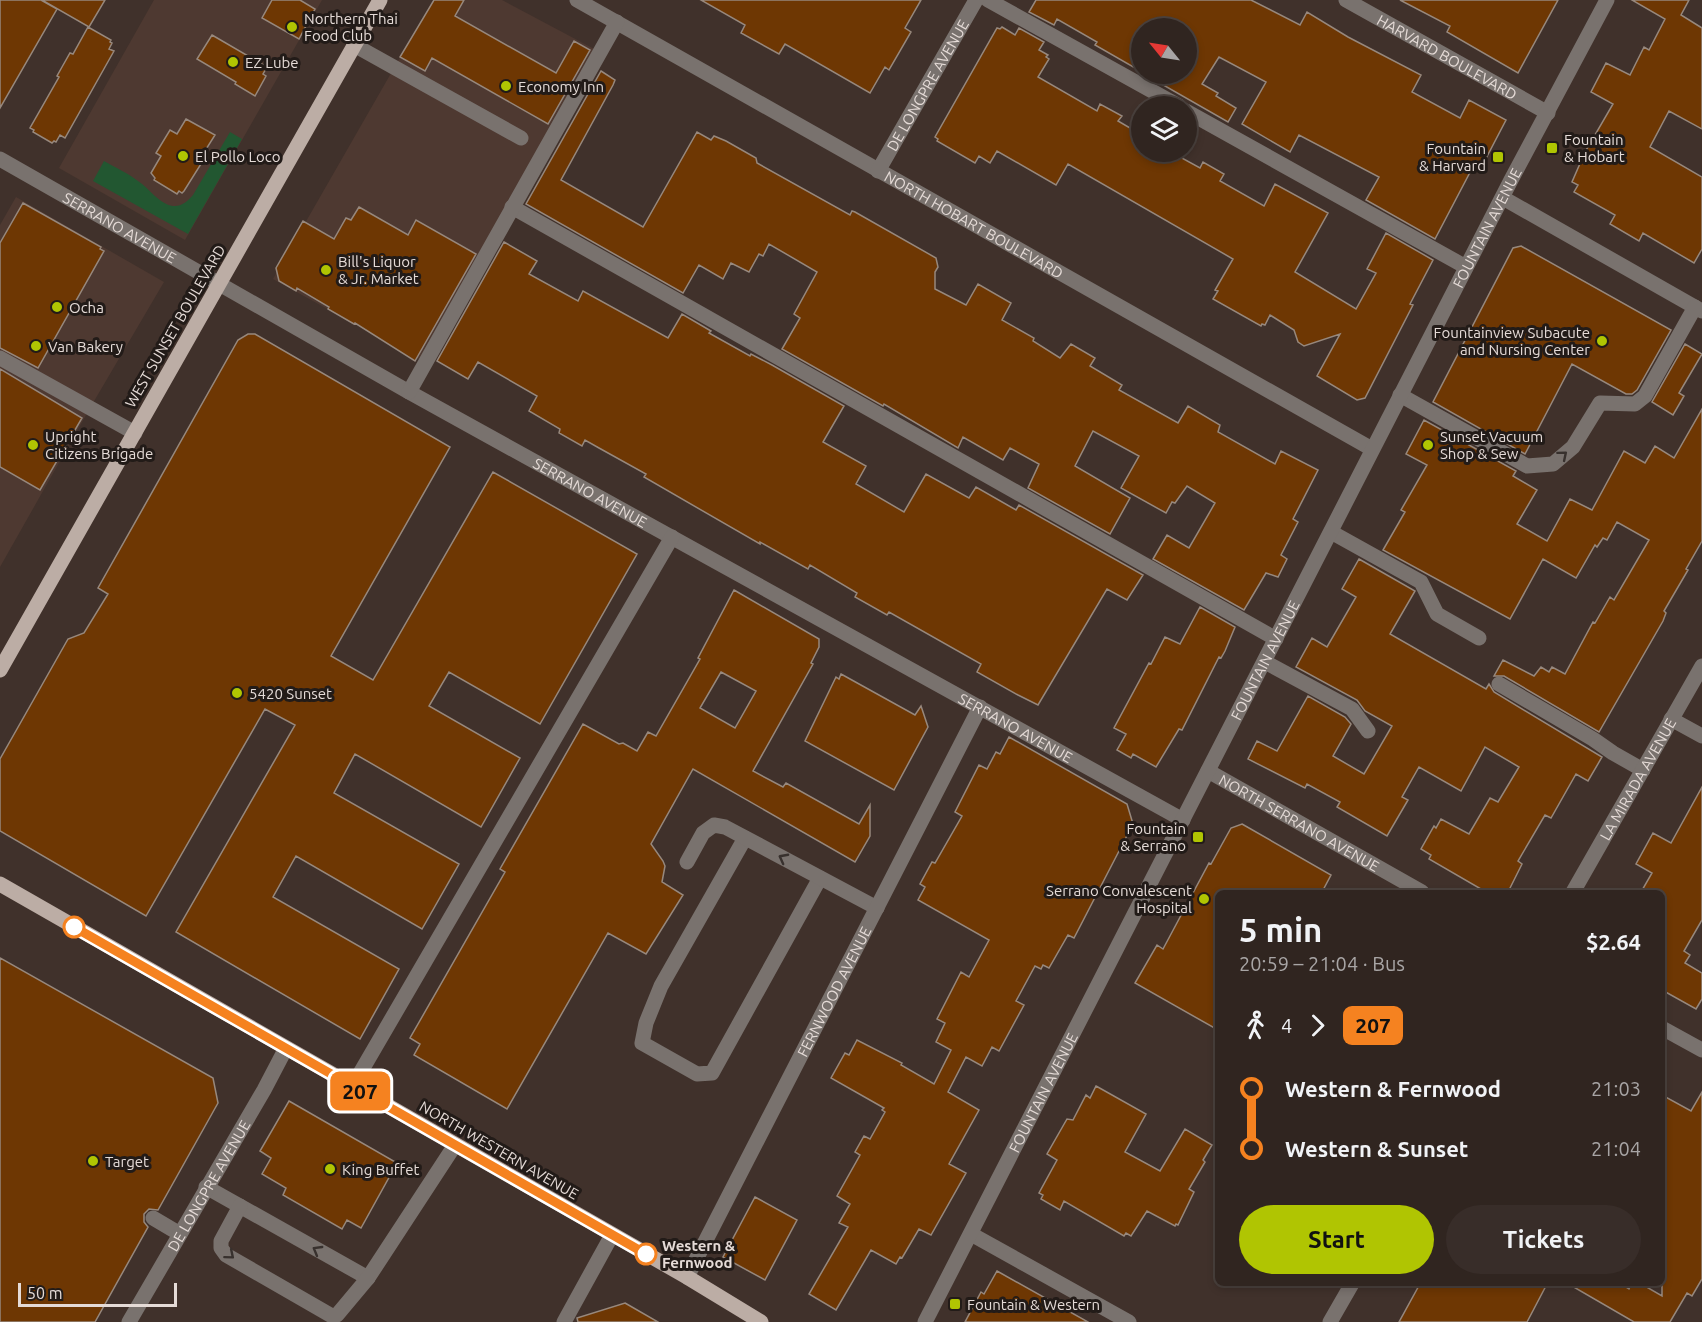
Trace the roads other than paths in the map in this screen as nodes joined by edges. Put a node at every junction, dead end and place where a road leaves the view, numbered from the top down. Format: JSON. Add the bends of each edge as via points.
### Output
{"nodes":[{"id":1,"x":380,"y":0,"type":"edge"},
{"id":2,"x":577,"y":0,"type":"edge"},
{"id":3,"x":976,"y":0,"type":"edge"},
{"id":4,"x":988,"y":0,"type":"edge"},
{"id":5,"x":1346,"y":0,"type":"edge"},
{"id":6,"x":1608,"y":0,"type":"edge"},
{"id":7,"x":617,"y":22,"type":"junction"},
{"id":8,"x":354,"y":45,"type":"junction"},
{"id":9,"x":1161,"y":96,"type":"edge"},
{"id":10,"x":1548,"y":113,"type":"junction"},
{"id":11,"x":1197,"y":117,"type":"edge"},
{"id":12,"x":521,"y":138,"type":"dead end"},
{"id":13,"x":0,"y":159,"type":"edge"},
{"id":14,"x":878,"y":171,"type":"junction"},
{"id":15,"x":1503,"y":198,"type":"junction"},
{"id":16,"x":512,"y":207,"type":"junction"},
{"id":17,"x":1467,"y":267,"type":"junction"},
{"id":18,"x":220,"y":284,"type":"junction"},
{"id":19,"x":1699,"y":309,"type":"edge"},
{"id":20,"x":0,"y":358,"type":"edge"},
{"id":21,"x":409,"y":392,"type":"junction"},
{"id":22,"x":1400,"y":395,"type":"junction"},
{"id":23,"x":135,"y":433,"type":"junction"},
{"id":24,"x":1372,"y":449,"type":"junction"},
{"id":25,"x":1330,"y":531,"type":"junction"},
{"id":26,"x":672,"y":537,"type":"junction"},
{"id":27,"x":1479,"y":638,"type":"dead end"},
{"id":28,"x":1276,"y":639,"type":"junction"},
{"id":29,"x":1265,"y":662,"type":"junction"},
{"id":30,"x":1702,"y":666,"type":"edge"},
{"id":31,"x":0,"y":670,"type":"edge"},
{"id":32,"x":1499,"y":684,"type":"dead end"},
{"id":33,"x":980,"y":707,"type":"junction"},
{"id":34,"x":1671,"y":719,"type":"junction"},
{"id":35,"x":1368,"y":731,"type":"dead end"},
{"id":36,"x":1702,"y":736,"type":"edge"},
{"id":37,"x":1642,"y":770,"type":"junction"},
{"id":38,"x":1208,"y":771,"type":"junction"},
{"id":39,"x":1183,"y":820,"type":"junction"},
{"id":40,"x":746,"y":838,"type":"junction"},
{"id":41,"x":687,"y":862,"type":"dead end"},
{"id":42,"x":820,"y":878,"type":"junction"},
{"id":43,"x":0,"y":884,"type":"edge"},
{"id":44,"x":1418,"y":890,"type":"edge"},
{"id":45,"x":1574,"y":890,"type":"edge"},
{"id":46,"x":877,"y":908,"type":"junction"},
{"id":47,"x":1665,"y":1030,"type":"edge"},
{"id":48,"x":286,"y":1048,"type":"junction"},
{"id":49,"x":1702,"y":1050,"type":"edge"},
{"id":50,"x":352,"y":1086,"type":"junction"},
{"id":51,"x":455,"y":1145,"type":"junction"},
{"id":52,"x":207,"y":1187,"type":"junction"},
{"id":53,"x":240,"y":1206,"type":"junction"},
{"id":54,"x":153,"y":1218,"type":"dead end"},
{"id":55,"x":180,"y":1233,"type":"junction"},
{"id":56,"x":971,"y":1234,"type":"junction"},
{"id":57,"x":612,"y":1235,"type":"junction"},
{"id":58,"x":687,"y":1277,"type":"junction"},
{"id":59,"x":368,"y":1278,"type":"junction"},
{"id":60,"x":1351,"y":1286,"type":"edge"},
{"id":61,"x":756,"y":1321,"type":"edge"},
{"id":62,"x":129,"y":1322,"type":"edge"},
{"id":63,"x":564,"y":1322,"type":"edge"},
{"id":64,"x":925,"y":1322,"type":"edge"},
{"id":65,"x":1129,"y":1322,"type":"edge"},
{"id":66,"x":1330,"y":1322,"type":"edge"}],
"edges":[{"from":1,"to":8,"type":"main road","name":"WEST SUNSET BOULEVARD"},
{"from":2,"to":7,"type":"street","name":"NORTH HOBART BOULEVARD"},
{"from":3,"to":14,"type":"street","name":"DE LONGPRE AVENUE"},
{"from":4,"to":9,"type":"street"},
{"from":5,"to":10,"type":"street","name":"HARVARD BOULEVARD"},
{"from":6,"to":10,"type":"street","name":"FOUNTAIN AVENUE"},
{"from":7,"to":14,"type":"street","name":"NORTH HOBART BOULEVARD"},
{"from":7,"to":16,"type":"street"},
{"from":8,"to":12,"type":"street"},
{"from":8,"to":18,"type":"main road","name":"WEST SUNSET BOULEVARD"},
{"from":10,"to":15,"type":"street","name":"FOUNTAIN AVENUE"},
{"from":11,"to":17,"type":"street"},
{"from":13,"to":18,"type":"street","name":"SERRANO AVENUE"},
{"from":14,"to":24,"type":"street","name":"NORTH HOBART BOULEVARD"},
{"from":15,"to":17,"type":"street","name":"FOUNTAIN AVENUE"},
{"from":15,"to":19,"type":"street"},
{"from":16,"to":21,"type":"street"},
{"from":16,"to":28,"type":"street"},
{"from":17,"to":22,"type":"street","name":"FOUNTAIN AVENUE"},
{"from":18,"to":21,"type":"street","name":"SERRANO AVENUE"},
{"from":18,"to":23,"type":"main road","name":"WEST SUNSET BOULEVARD"},
{"from":22,"to":19,"type":"street","one_way":true,"via":[[1527,466],[1553,464],[1573,447],[1600,403],[1635,404],[1645,396]]},
{"from":20,"to":23,"type":"street"},
{"from":21,"to":26,"type":"street","name":"SERRANO AVENUE"},
{"from":22,"to":24,"type":"street","name":"FOUNTAIN AVENUE"},
{"from":23,"to":31,"type":"main road","name":"WEST SUNSET BOULEVARD"},
{"from":24,"to":25,"type":"street","name":"FOUNTAIN AVENUE"},
{"from":25,"to":27,"type":"street","via":[[1421,582],[1437,614]]},
{"from":25,"to":28,"type":"street","name":"FOUNTAIN AVENUE"},
{"from":26,"to":33,"type":"street","name":"SERRANO AVENUE"},
{"from":26,"to":50,"type":"street"},
{"from":28,"to":29,"type":"street","name":"FOUNTAIN AVENUE"},
{"from":29,"to":35,"type":"street","via":[[1352,709]]},
{"from":29,"to":38,"type":"street","name":"FOUNTAIN AVENUE"},
{"from":30,"to":34,"type":"street","name":"LA MIRADA AVENUE"},
{"from":32,"to":37,"type":"street"},
{"from":33,"to":39,"type":"street","name":"SERRANO AVENUE"},
{"from":33,"to":46,"type":"street","name":"FERNWOOD AVENUE"},
{"from":34,"to":36,"type":"street"},
{"from":34,"to":37,"type":"street","name":"LA MIRADA AVENUE"},
{"from":37,"to":45,"type":"street","name":"LA MIRADA AVENUE"},
{"from":38,"to":39,"type":"street","name":"FOUNTAIN AVENUE"},
{"from":38,"to":44,"type":"street","name":"NORTH SERRANO AVENUE"},
{"from":39,"to":56,"type":"street","name":"FOUNTAIN AVENUE"},
{"from":40,"to":41,"type":"street","via":[[714,825],[703,833]]},
{"from":42,"to":40,"type":"street","one_way":true},
{"from":40,"to":42,"type":"street","via":[[661,986],[646,1023],[642,1043],[696,1074],[712,1073]]},
{"from":42,"to":46,"type":"street"},
{"from":43,"to":48,"type":"main road","name":"NORTH WESTERN AVENUE"},
{"from":46,"to":58,"type":"street","name":"FERNWOOD AVENUE"},
{"from":47,"to":49,"type":"street"},
{"from":48,"to":50,"type":"main road","name":"NORTH WESTERN AVENUE"},
{"from":48,"to":52,"type":"street","name":"DE LONGPRE AVENUE"},
{"from":50,"to":51,"type":"main road","name":"NORTH WESTERN AVENUE"},
{"from":51,"to":57,"type":"main road","name":"NORTH WESTERN AVENUE"},
{"from":51,"to":59,"type":"street"},
{"from":52,"to":53,"type":"street"},
{"from":52,"to":55,"type":"street","name":"DE LONGPRE AVENUE"},
{"from":59,"to":53,"type":"street","one_way":true},
{"from":53,"to":59,"type":"street","one_way":true,"via":[[221,1241],[226,1255],[332,1316]]},
{"from":54,"to":55,"type":"street"},
{"from":55,"to":62,"type":"street","name":"DE LONGPRE AVENUE"},
{"from":56,"to":64,"type":"street","name":"FOUNTAIN AVENUE"},
{"from":56,"to":65,"type":"street"},
{"from":57,"to":58,"type":"main road","name":"NORTH WESTERN AVENUE"},
{"from":57,"to":63,"type":"street"},
{"from":58,"to":61,"type":"main road","name":"NORTH WESTERN AVENUE"},
{"from":60,"to":66,"type":"street"}]}
